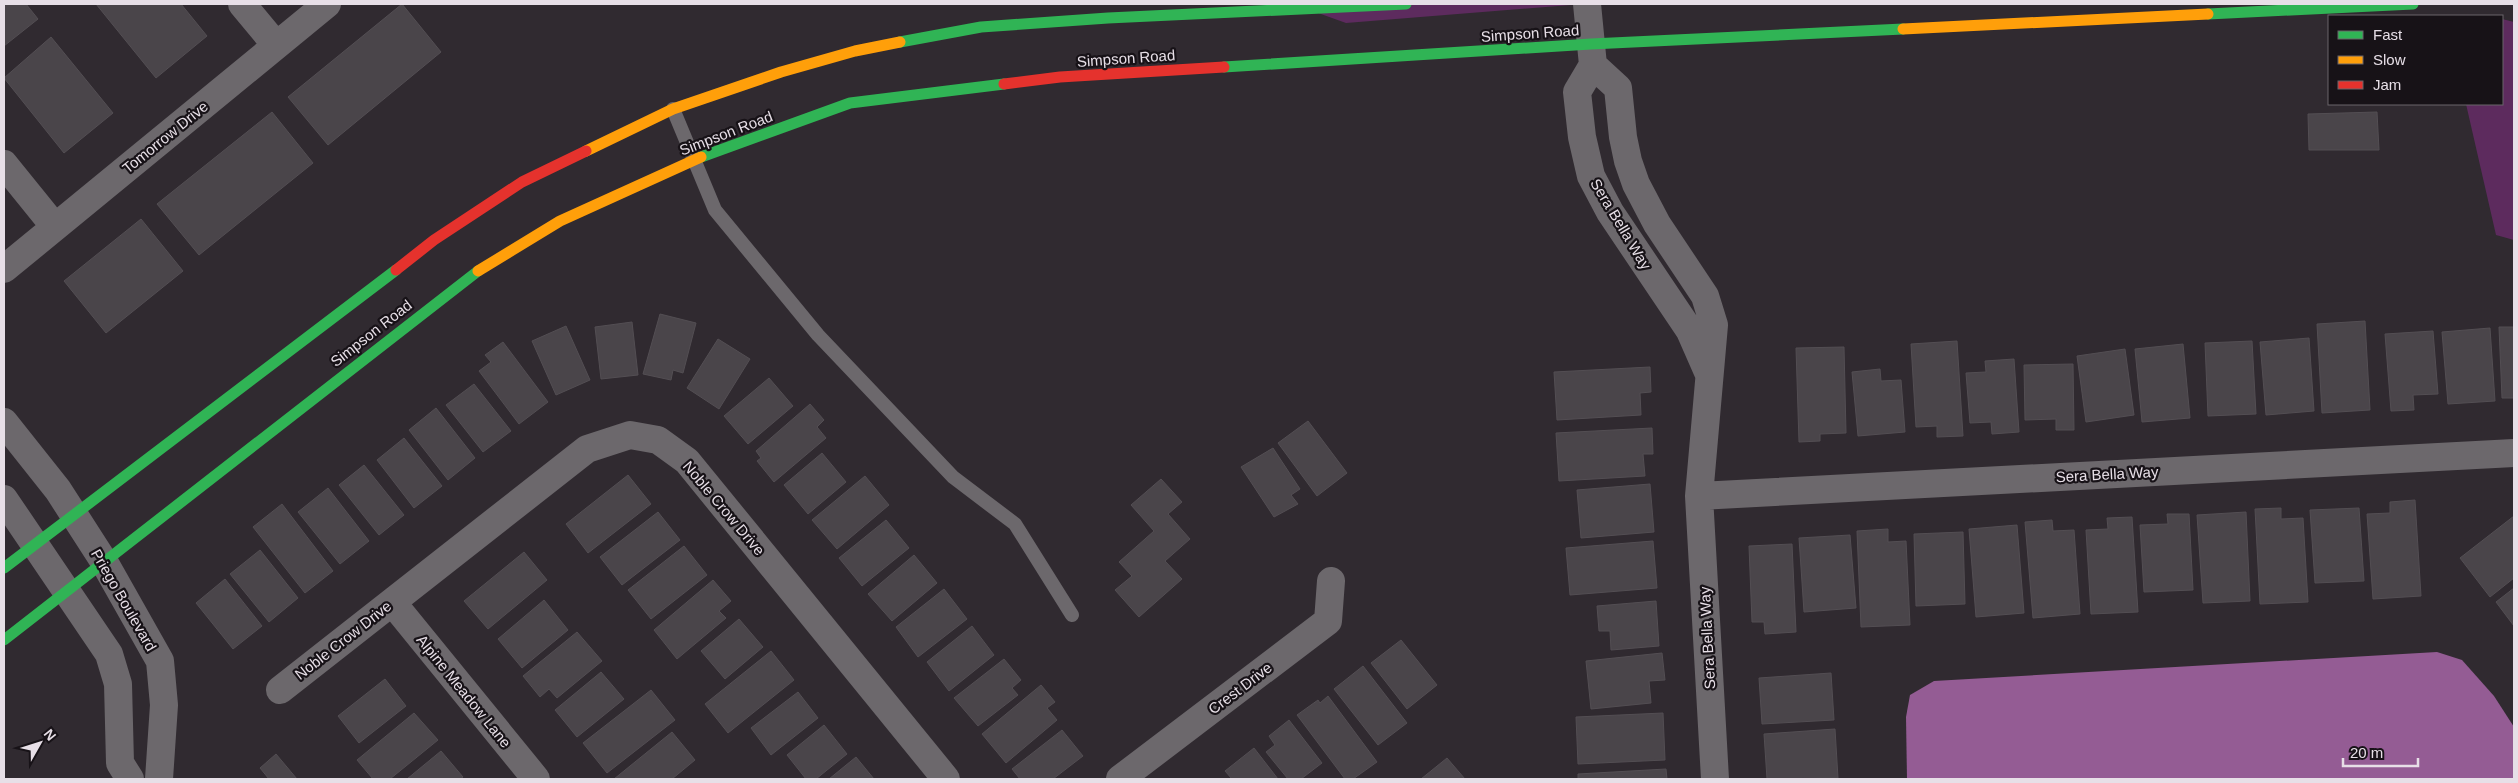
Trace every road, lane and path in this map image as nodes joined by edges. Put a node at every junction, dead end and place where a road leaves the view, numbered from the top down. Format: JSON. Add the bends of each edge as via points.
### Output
{"nodes":[{"id":1,"x":242,"y":4,"type":"edge"},
{"id":2,"x":327,"y":4,"type":"edge"},
{"id":3,"x":1406,"y":4,"type":"edge"},
{"id":4,"x":1587,"y":4,"type":"edge"},
{"id":5,"x":2208,"y":4,"type":"edge"},
{"id":6,"x":2413,"y":4,"type":"edge"},
{"id":7,"x":2330,"y":6,"type":"edge"},
{"id":8,"x":2183,"y":15,"type":"junction"},
{"id":9,"x":276,"y":45,"type":"junction"},
{"id":10,"x":1592,"y":55,"type":"junction"},
{"id":11,"x":673,"y":109,"type":"junction"},
{"id":12,"x":694,"y":160,"type":"junction"},
{"id":13,"x":4,"y":164,"type":"edge"},
{"id":14,"x":55,"y":227,"type":"junction"},
{"id":15,"x":4,"y":269,"type":"edge"},
{"id":16,"x":1708,"y":373,"type":"junction"},
{"id":17,"x":4,"y":422,"type":"edge"},
{"id":18,"x":2514,"y":453,"type":"edge"},
{"id":19,"x":1699,"y":496,"type":"junction"},
{"id":20,"x":4,"y":500,"type":"edge"},
{"id":21,"x":73,"y":514,"type":"junction"},
{"id":22,"x":34,"y":544,"type":"junction"},
{"id":23,"x":103,"y":560,"type":"junction"},
{"id":24,"x":4,"y":568,"type":"edge"},
{"id":25,"x":1331,"y":581,"type":"dead end"},
{"id":26,"x":64,"y":591,"type":"junction"},
{"id":27,"x":392,"y":602,"type":"junction"},
{"id":28,"x":1072,"y":615,"type":"dead end"},
{"id":29,"x":4,"y":640,"type":"edge"},
{"id":30,"x":280,"y":690,"type":"dead end"},
{"id":31,"x":130,"y":779,"type":"edge"},
{"id":32,"x":159,"y":779,"type":"edge"},
{"id":33,"x":536,"y":779,"type":"edge"},
{"id":34,"x":946,"y":779,"type":"edge"},
{"id":35,"x":1120,"y":779,"type":"edge"},
{"id":36,"x":1715,"y":779,"type":"edge"}],
"edges":[{"from":1,"to":9,"type":"street"},
{"from":2,"to":9,"type":"street","name":"Tomorrow Drive"},
{"from":3,"to":11,"type":"main road","via":[[981,27],[855,51]]},
{"from":4,"to":10,"type":"street"},
{"from":5,"to":8,"type":"main road"},
{"from":6,"to":7,"type":"main road","name":"Simpson Road"},
{"from":7,"to":8,"type":"main road","name":"Simpson Road"},
{"from":8,"to":10,"type":"main road","name":"Simpson Road"},
{"from":9,"to":14,"type":"street","name":"Tomorrow Drive"},
{"from":10,"to":12,"type":"main road","name":"Simpson Road","via":[[1060,77],[850,103]]},
{"from":10,"to":16,"type":"street","name":"Sera Bella Way","via":[[1618,88],[1623,137],[1636,184],[1657,224],[1705,296],[1714,325]]},
{"from":10,"to":16,"type":"street","name":"Sera Bella Way","via":[[1577,92],[1591,176],[1610,212],[1690,331]]},
{"from":11,"to":12,"type":"lane"},
{"from":11,"to":21,"type":"main road","via":[[522,182],[434,240]]},
{"from":12,"to":23,"type":"main road","name":"Simpson Road","via":[[560,221],[468,277]]},
{"from":12,"to":28,"type":"lane","via":[[715,210],[818,335],[953,477],[1015,524]]},
{"from":13,"to":14,"type":"street"},
{"from":14,"to":15,"type":"street","name":"Tomorrow Drive"},
{"from":16,"to":19,"type":"street","name":"Sera Bella Way"},
{"from":17,"to":21,"type":"street","name":"Priego Boulevard"},
{"from":18,"to":19,"type":"street","name":"Sera Bella Way"},
{"from":19,"to":36,"type":"street","name":"Sera Bella Way"},
{"from":20,"to":22,"type":"street"},
{"from":21,"to":22,"type":"main road"},
{"from":21,"to":23,"type":"street","name":"Priego Boulevard"},
{"from":22,"to":24,"type":"main road"},
{"from":22,"to":26,"type":"street"},
{"from":23,"to":26,"type":"main road","name":"Simpson Road"},
{"from":23,"to":32,"type":"street","name":"Priego Boulevard","via":[[160,661],[164,705]]},
{"from":25,"to":35,"type":"street","name":"Crest Drive","via":[[1328,621]]},
{"from":26,"to":29,"type":"main road","name":"Simpson Road"},
{"from":26,"to":31,"type":"street","via":[[109,654],[118,684],[120,763]]},
{"from":27,"to":30,"type":"street","name":"Noble Crow Drive"},
{"from":27,"to":33,"type":"street","name":"Alpine Meadow Lane"},
{"from":27,"to":34,"type":"street","name":"Noble Crow Drive","via":[[587,449],[630,435],[658,440],[687,461]]}]}
